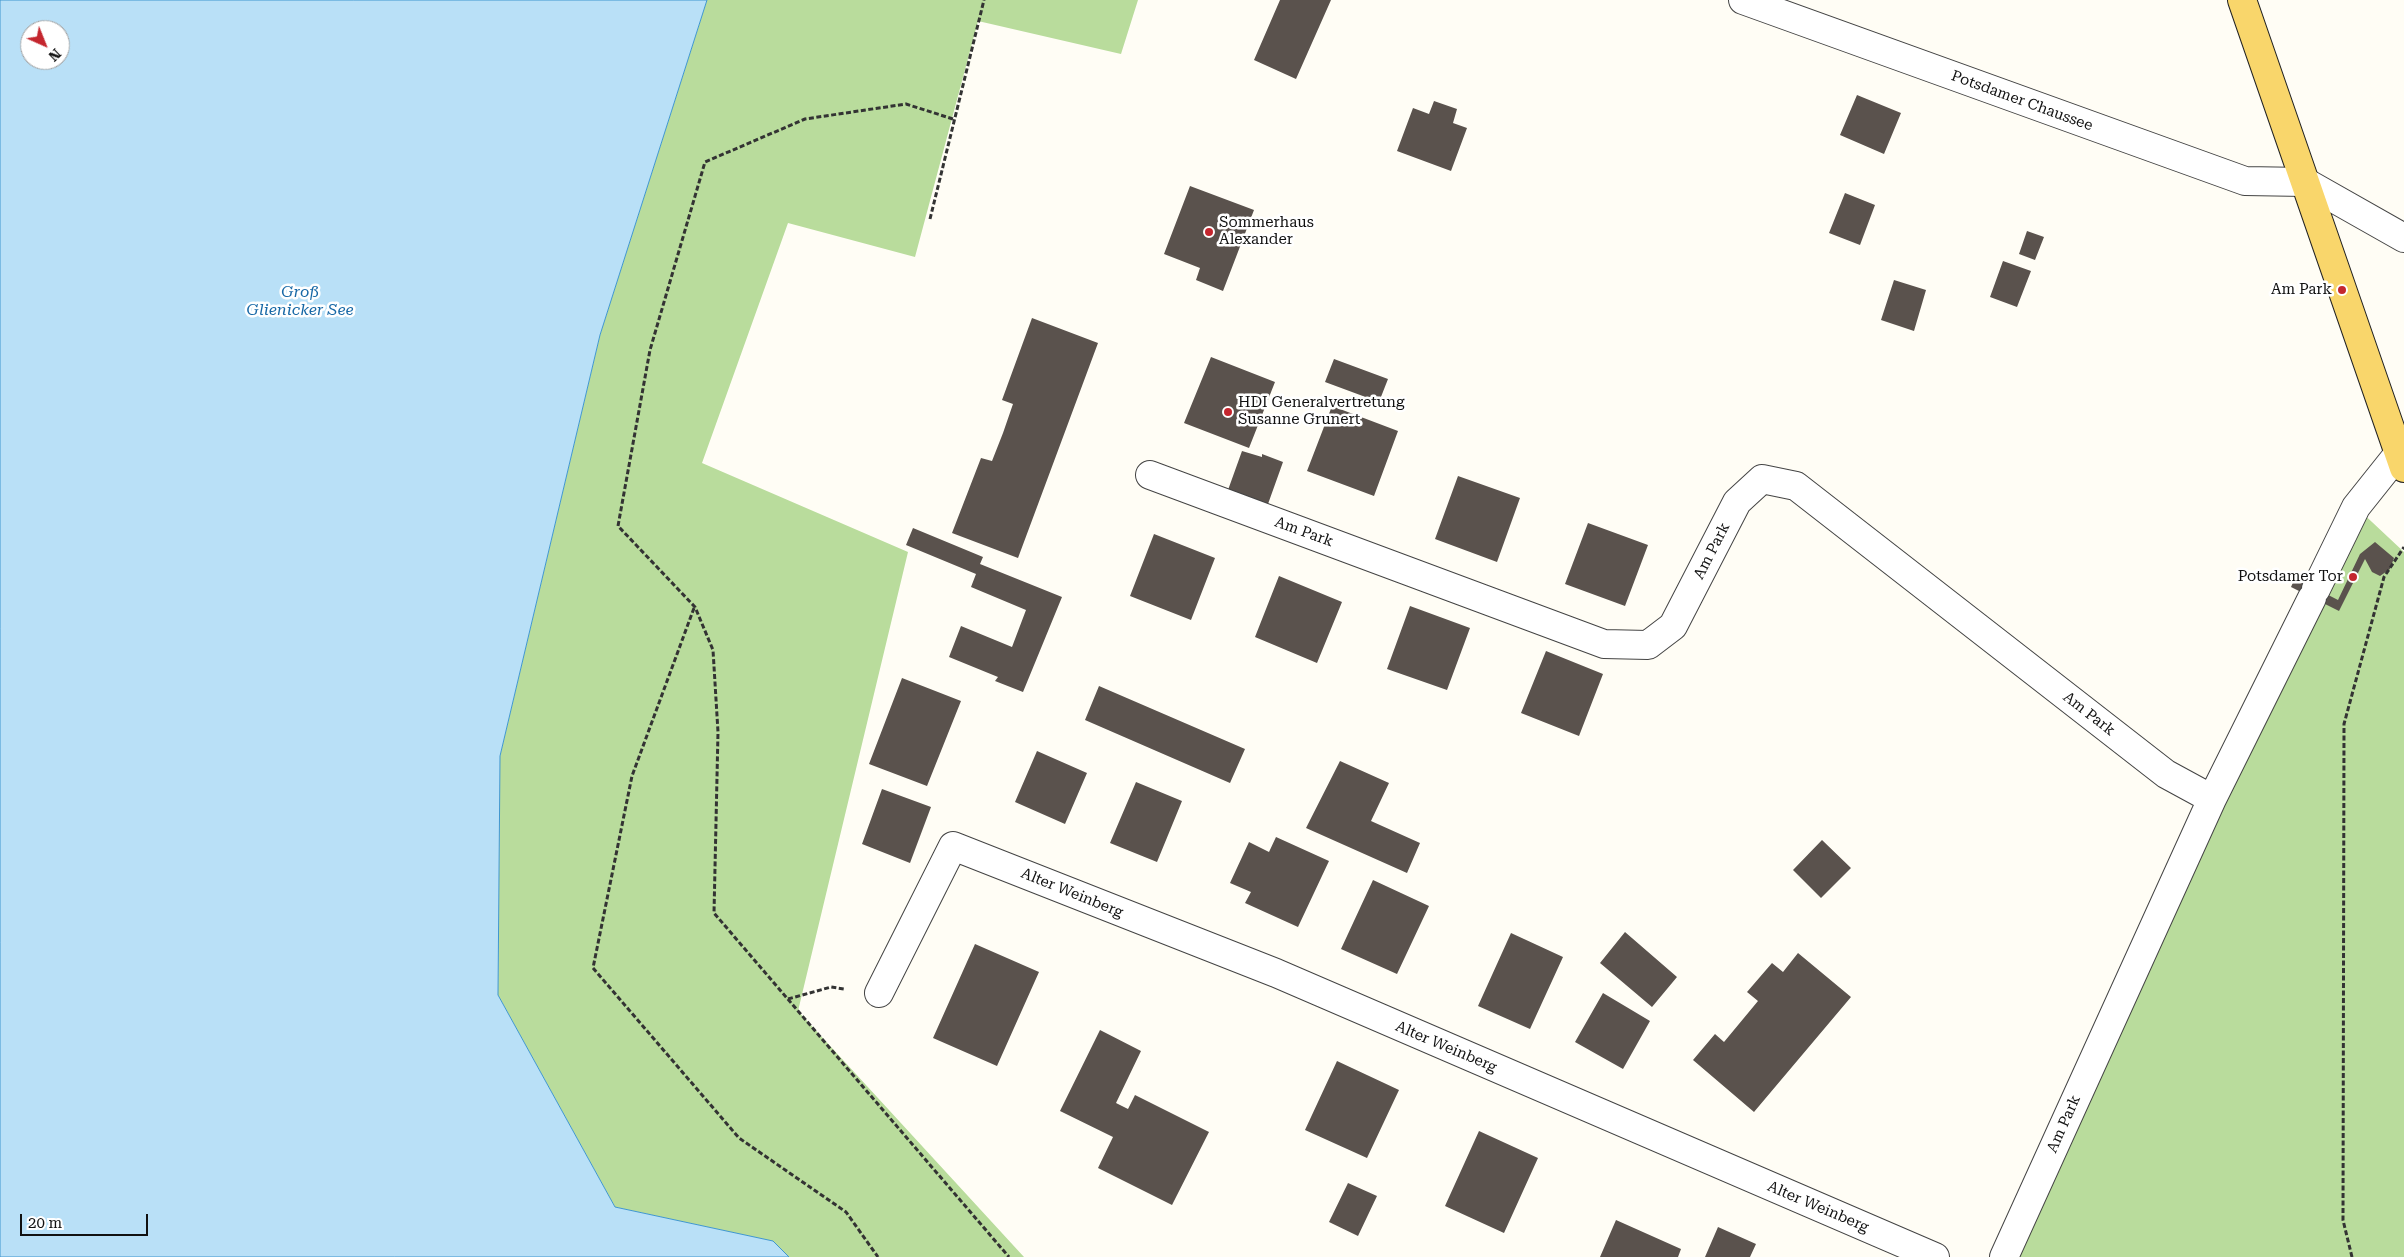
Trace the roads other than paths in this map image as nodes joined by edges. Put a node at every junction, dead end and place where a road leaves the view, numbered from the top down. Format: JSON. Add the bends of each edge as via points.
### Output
{"nodes":[{"id":1,"x":1744,"y":0,"type":"edge"},
{"id":2,"x":2242,"y":0,"type":"edge"},
{"id":3,"x":2305,"y":182,"type":"junction"},
{"id":4,"x":2404,"y":238,"type":"edge"},
{"id":5,"x":2402,"y":457,"type":"edge"},
{"id":6,"x":1150,"y":475,"type":"dead end"},
{"id":7,"x":2212,"y":799,"type":"junction"},
{"id":8,"x":879,"y":993,"type":"road end"},
{"id":9,"x":1935,"y":1257,"type":"edge"},
{"id":10,"x":2004,"y":1257,"type":"edge"}],
"edges":[{"from":1,"to":3,"type":"street","name":"Potsdamer Chaussee","via":[[2245,181]]},
{"from":2,"to":3,"type":"main road"},
{"from":3,"to":4,"type":"street"},
{"from":3,"to":5,"type":"main road"},
{"from":5,"to":7,"type":"street","name":"Am Park","via":[[2356,507]]},
{"from":6,"to":7,"type":"street","name":"Am Park","via":[[1604,644],[1648,645],[1673,626],[1737,502],[1762,479],[1796,486],[2166,774]]},
{"from":7,"to":10,"type":"street","name":"Am Park"},
{"from":8,"to":9,"type":"street","name":"Alter Weinberg","via":[[953,846],[1276,974]]}]}
